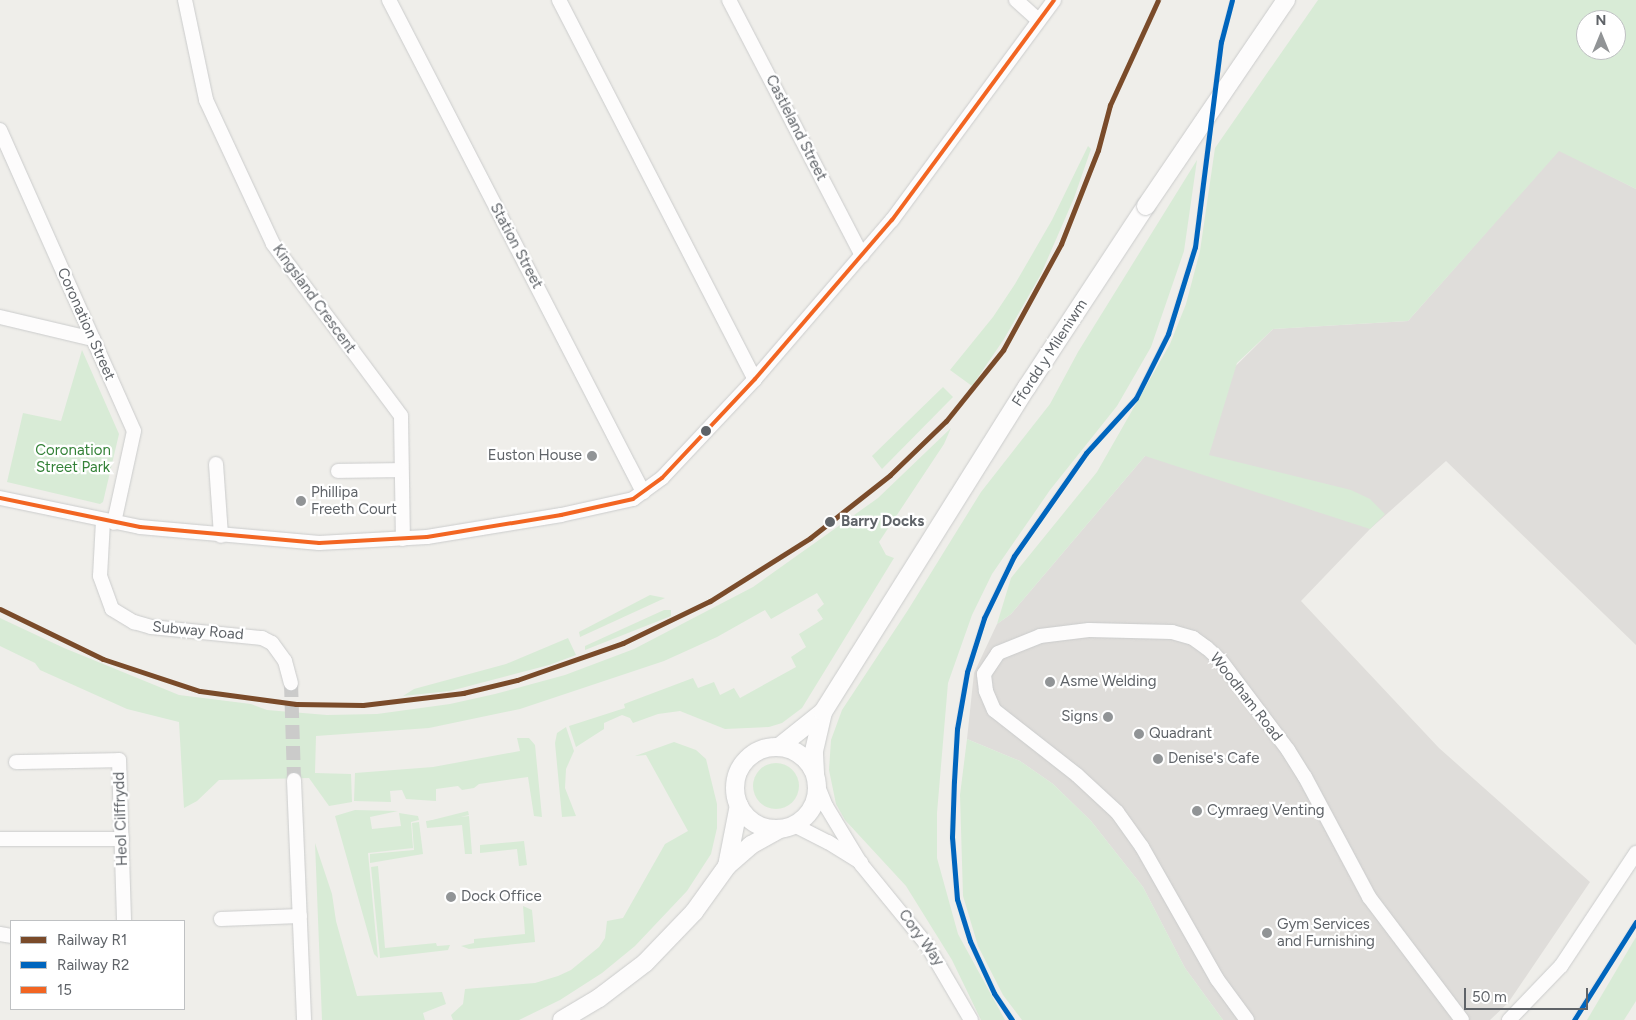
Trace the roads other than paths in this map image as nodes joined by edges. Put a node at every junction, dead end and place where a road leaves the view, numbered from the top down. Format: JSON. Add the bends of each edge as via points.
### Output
{"nodes":[{"id":1,"x":185,"y":0,"type":"edge"},
{"id":2,"x":389,"y":0,"type":"edge"},
{"id":3,"x":558,"y":0,"type":"edge"},
{"id":4,"x":729,"y":0,"type":"edge"},
{"id":5,"x":1016,"y":0,"type":"edge"},
{"id":6,"x":1054,"y":0,"type":"edge"},
{"id":7,"x":1286,"y":0,"type":"edge"},
{"id":8,"x":1038,"y":20,"type":"junction"},
{"id":9,"x":0,"y":130,"type":"edge"},
{"id":10,"x":862,"y":255,"type":"junction"},
{"id":11,"x":0,"y":317,"type":"edge"},
{"id":12,"x":93,"y":339,"type":"junction"},
{"id":13,"x":755,"y":379,"type":"junction"},
{"id":14,"x":216,"y":464,"type":"dead end"},
{"id":15,"x":400,"y":470,"type":"junction"},
{"id":16,"x":338,"y":471,"type":"dead end"},
{"id":17,"x":643,"y":492,"type":"junction"},
{"id":18,"x":0,"y":498,"type":"edge"},
{"id":19,"x":108,"y":522,"type":"junction"},
{"id":20,"x":221,"y":536,"type":"junction"},
{"id":21,"x":403,"y":539,"type":"junction"},
{"id":22,"x":291,"y":683,"type":"tunnel mouth"},
{"id":23,"x":823,"y":712,"type":"junction"},
{"id":24,"x":779,"y":747,"type":"junction"},
{"id":25,"x":16,"y":762,"type":"dead end"},
{"id":26,"x":816,"y":778,"type":"junction"},
{"id":27,"x":294,"y":780,"type":"tunnel mouth"},
{"id":28,"x":739,"y":805,"type":"junction"},
{"id":29,"x":787,"y":827,"type":"junction"},
{"id":30,"x":122,"y":839,"type":"junction"},
{"id":31,"x":0,"y":840,"type":"edge"},
{"id":32,"x":1636,"y":853,"type":"edge"},
{"id":33,"x":861,"y":864,"type":"junction"},
{"id":34,"x":727,"y":866,"type":"junction"},
{"id":35,"x":300,"y":916,"type":"junction"},
{"id":36,"x":221,"y":919,"type":"dead end"},
{"id":37,"x":124,"y":920,"type":"edge"},
{"id":38,"x":304,"y":1020,"type":"edge"},
{"id":39,"x":562,"y":1020,"type":"edge"},
{"id":40,"x":971,"y":1020,"type":"edge"},
{"id":41,"x":1247,"y":1020,"type":"edge"},
{"id":42,"x":1462,"y":1020,"type":"edge"},
{"id":43,"x":1510,"y":1020,"type":"edge"}],
"edges":[{"from":1,"to":15,"type":"street","name":"Kingsland Crescent","via":[[206,100],[273,244],[401,416]]},
{"from":2,"to":17,"type":"street","name":"Station Street"},
{"from":3,"to":13,"type":"street"},
{"from":4,"to":10,"type":"street","name":"Castleland Street"},
{"from":5,"to":8,"type":"street"},
{"from":6,"to":8,"type":"street"},
{"from":7,"to":23,"type":"street","name":"Ffordd y Mileniwm","bridge":true,"via":[[1027,387]]},
{"from":8,"to":10,"type":"street","via":[[892,220]]},
{"from":9,"to":12,"type":"street","name":"Coronation Street"},
{"from":10,"to":13,"type":"street"},
{"from":11,"to":12,"type":"street"},
{"from":12,"to":19,"type":"street","name":"Coronation Street","via":[[134,431]]},
{"from":13,"to":17,"type":"street","via":[[662,478]]},
{"from":14,"to":20,"type":"street"},
{"from":15,"to":16,"type":"street"},
{"from":15,"to":21,"type":"street","name":"Kingsland Crescent"},
{"from":17,"to":21,"type":"street","via":[[633,499],[600,508]]},
{"from":18,"to":19,"type":"street"},
{"from":19,"to":20,"type":"street"},
{"from":19,"to":22,"type":"street","name":"Subway Road","via":[[100,576],[112,609],[151,628],[262,638],[272,643],[285,660]]},
{"from":20,"to":21,"type":"street","via":[[319,543]]},
{"from":23,"to":24,"type":"street","name":"Ffordd y Mileniwm"},
{"from":23,"to":26,"type":"street","name":"Ffordd y Mileniwm","via":[[814,751]]},
{"from":24,"to":26,"type":"street","via":[[800,754]]},
{"from":24,"to":28,"type":"street","via":[[757,752],[744,763],[736,779]]},
{"from":25,"to":30,"type":"street","name":"Heol Cilffrydd","via":[[119,760]]},
{"from":26,"to":29,"type":"street","via":[[813,807]]},
{"from":26,"to":33,"type":"street","name":"Cory Way","via":[[826,806]]},
{"from":27,"to":35,"type":"street"},
{"from":28,"to":29,"type":"street","via":[[756,824]]},
{"from":28,"to":34,"type":"street"},
{"from":29,"to":33,"type":"street","name":"Cory Way","via":[[828,842]]},
{"from":29,"to":34,"type":"street","via":[[751,845]]},
{"from":30,"to":31,"type":"street"},
{"from":30,"to":37,"type":"street","name":"Heol Cilffrydd"},
{"from":32,"to":43,"type":"street","via":[[1561,966]]},
{"from":33,"to":40,"type":"street","name":"Cory Way","via":[[927,945]]},
{"from":34,"to":39,"type":"street","via":[[694,912],[650,958],[599,998]]},
{"from":35,"to":36,"type":"street"},
{"from":35,"to":38,"type":"street"},
{"from":41,"to":42,"type":"street","name":"Woodham Road","via":[[1217,979],[1142,847],[1117,812],[1077,775],[994,710],[986,691],[984,674],[998,653],[1040,636],[1089,630],[1172,632],[1193,638],[1207,648],[1221,661],[1288,750],[1369,898]]}]}
